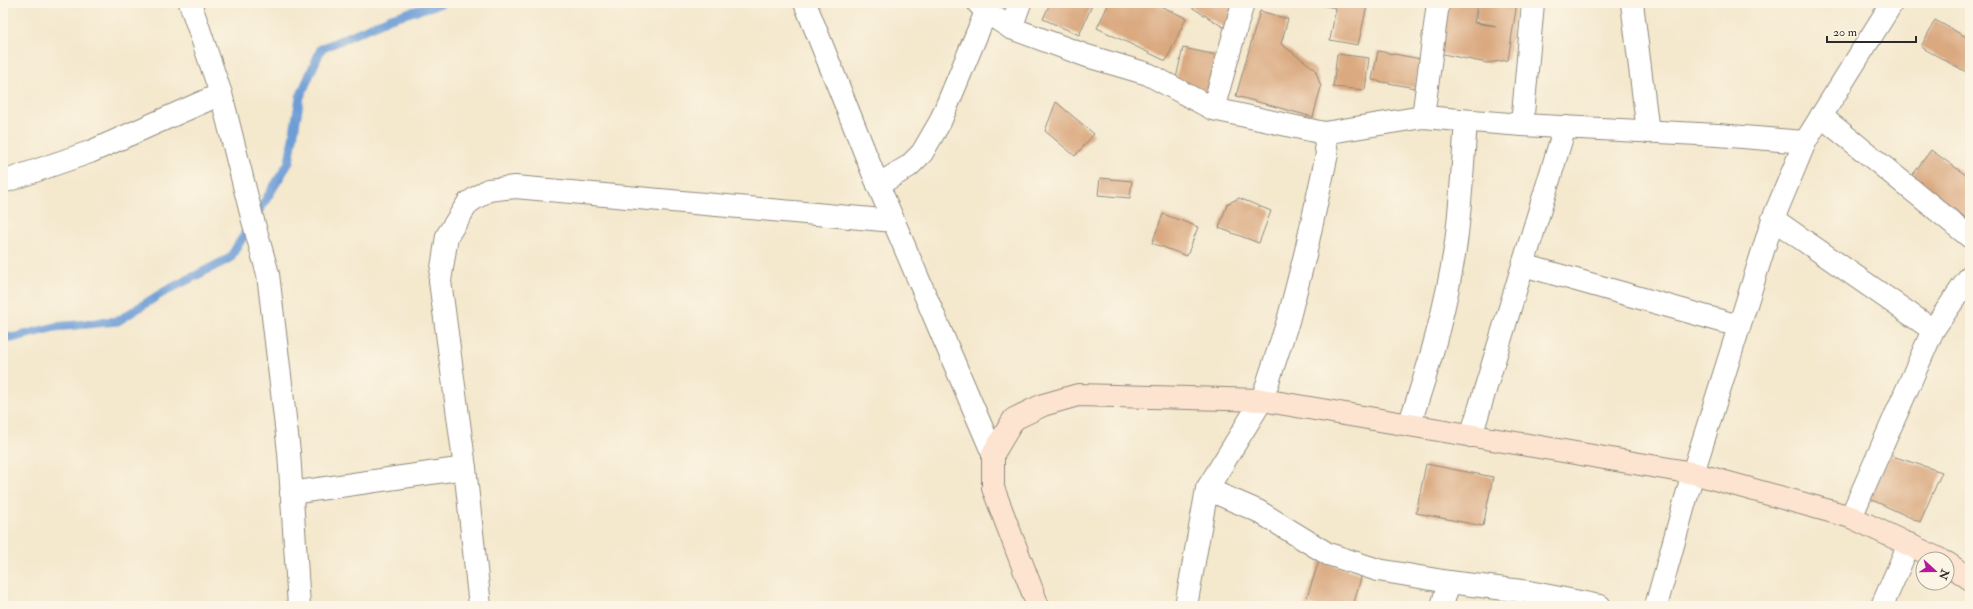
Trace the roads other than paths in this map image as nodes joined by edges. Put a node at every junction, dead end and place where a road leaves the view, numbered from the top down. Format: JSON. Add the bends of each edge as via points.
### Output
{"nodes":[{"id":1,"x":190,"y":3,"type":"edge"},
{"id":2,"x":805,"y":3,"type":"edge"},
{"id":3,"x":1020,"y":3,"type":"edge"},
{"id":4,"x":1243,"y":3,"type":"edge"},
{"id":5,"x":1438,"y":3,"type":"edge"},
{"id":6,"x":1533,"y":3,"type":"edge"},
{"id":7,"x":1632,"y":3,"type":"edge"},
{"id":8,"x":1892,"y":3,"type":"edge"},
{"id":9,"x":982,"y":8,"type":"edge"},
{"id":10,"x":1011,"y":28,"type":"junction"},
{"id":11,"x":221,"y":94,"type":"junction"},
{"id":12,"x":1213,"y":108,"type":"junction"},
{"id":13,"x":1821,"y":116,"type":"junction"},
{"id":14,"x":1423,"y":117,"type":"junction"},
{"id":15,"x":1466,"y":121,"type":"junction"},
{"id":16,"x":1522,"y":125,"type":"junction"},
{"id":17,"x":1565,"y":127,"type":"junction"},
{"id":18,"x":1648,"y":132,"type":"junction"},
{"id":19,"x":1324,"y":133,"type":"junction"},
{"id":20,"x":1805,"y":142,"type":"junction"},
{"id":21,"x":3,"y":182,"type":"edge"},
{"id":22,"x":878,"y":185,"type":"junction"},
{"id":23,"x":1773,"y":219,"type":"junction"},
{"id":24,"x":894,"y":221,"type":"junction"},
{"id":25,"x":1970,"y":237,"type":"edge"},
{"id":26,"x":1523,"y":265,"type":"junction"},
{"id":27,"x":1970,"y":276,"type":"edge"},
{"id":28,"x":1739,"y":326,"type":"junction"},
{"id":29,"x":1933,"y":330,"type":"junction"},
{"id":30,"x":1262,"y":400,"type":"junction"},
{"id":31,"x":1409,"y":424,"type":"junction"},
{"id":32,"x":1471,"y":436,"type":"junction"},
{"id":33,"x":993,"y":454,"type":"junction"},
{"id":34,"x":465,"y":468,"type":"junction"},
{"id":35,"x":1693,"y":473,"type":"junction"},
{"id":36,"x":1207,"y":489,"type":"junction"},
{"id":37,"x":292,"y":493,"type":"junction"},
{"id":38,"x":1851,"y":517,"type":"junction"},
{"id":39,"x":1909,"y":544,"type":"junction"},
{"id":40,"x":1923,"y":551,"type":"edge"},
{"id":41,"x":1955,"y":569,"type":"edge"},
{"id":42,"x":1970,"y":579,"type":"edge"},
{"id":43,"x":1449,"y":582,"type":"junction"},
{"id":44,"x":299,"y":606,"type":"edge"},
{"id":45,"x":480,"y":606,"type":"edge"},
{"id":46,"x":1038,"y":606,"type":"edge"},
{"id":47,"x":1186,"y":606,"type":"edge"},
{"id":48,"x":1442,"y":606,"type":"edge"},
{"id":49,"x":1600,"y":606,"type":"edge"},
{"id":50,"x":1656,"y":606,"type":"edge"},
{"id":51,"x":1882,"y":606,"type":"edge"}],
"edges":[{"from":1,"to":11,"type":"street"},
{"from":2,"to":22,"type":"street"},
{"from":3,"to":10,"type":"street"},
{"from":4,"to":12,"type":"street"},
{"from":5,"to":14,"type":"street"},
{"from":6,"to":16,"type":"street"},
{"from":7,"to":18,"type":"street"},
{"from":8,"to":13,"type":"street"},
{"from":9,"to":10,"type":"street"},
{"from":9,"to":22,"type":"street","via":[[940,122],[922,153],[910,166]]},
{"from":10,"to":12,"type":"street","via":[[1087,56],[1148,74]]},
{"from":11,"to":21,"type":"street","via":[[90,152]]},
{"from":11,"to":37,"type":"street","via":[[268,274]]},
{"from":12,"to":19,"type":"street"},
{"from":13,"to":20,"type":"street"},
{"from":13,"to":25,"type":"street"},
{"from":14,"to":15,"type":"street"},
{"from":14,"to":19,"type":"street"},
{"from":15,"to":16,"type":"street"},
{"from":15,"to":31,"type":"street","via":[[1456,242],[1446,297],[1430,363]]},
{"from":16,"to":17,"type":"street"},
{"from":17,"to":18,"type":"street"},
{"from":17,"to":26,"type":"street"},
{"from":18,"to":20,"type":"street"},
{"from":19,"to":30,"type":"street","via":[[1327,154],[1305,255],[1288,321]]},
{"from":20,"to":23,"type":"street"},
{"from":22,"to":24,"type":"street"},
{"from":23,"to":28,"type":"street"},
{"from":23,"to":29,"type":"street"},
{"from":24,"to":33,"type":"street"},
{"from":24,"to":34,"type":"street","via":[[515,187],[488,190],[468,202],[447,236],[440,281]]},
{"from":26,"to":28,"type":"street"},
{"from":26,"to":32,"type":"street"},
{"from":27,"to":29,"type":"street"},
{"from":28,"to":35,"type":"street"},
{"from":29,"to":38,"type":"street"},
{"from":30,"to":31,"type":"main road"},
{"from":30,"to":33,"type":"main road","via":[[1078,395],[1043,405],[1014,419]]},
{"from":30,"to":36,"type":"street"},
{"from":31,"to":32,"type":"main road"},
{"from":32,"to":35,"type":"main road"},
{"from":33,"to":46,"type":"main road","via":[[993,488]]},
{"from":34,"to":37,"type":"street"},
{"from":34,"to":45,"type":"street"},
{"from":35,"to":38,"type":"main road"},
{"from":35,"to":50,"type":"street"},
{"from":36,"to":43,"type":"street","via":[[1258,512],[1328,554],[1378,570]]},
{"from":36,"to":47,"type":"street"},
{"from":37,"to":44,"type":"street"},
{"from":38,"to":39,"type":"main road"},
{"from":39,"to":40,"type":"main road"},
{"from":39,"to":51,"type":"street"},
{"from":41,"to":42,"type":"main road"},
{"from":43,"to":48,"type":"street"},
{"from":43,"to":49,"type":"street","via":[[1529,592]]}]}
